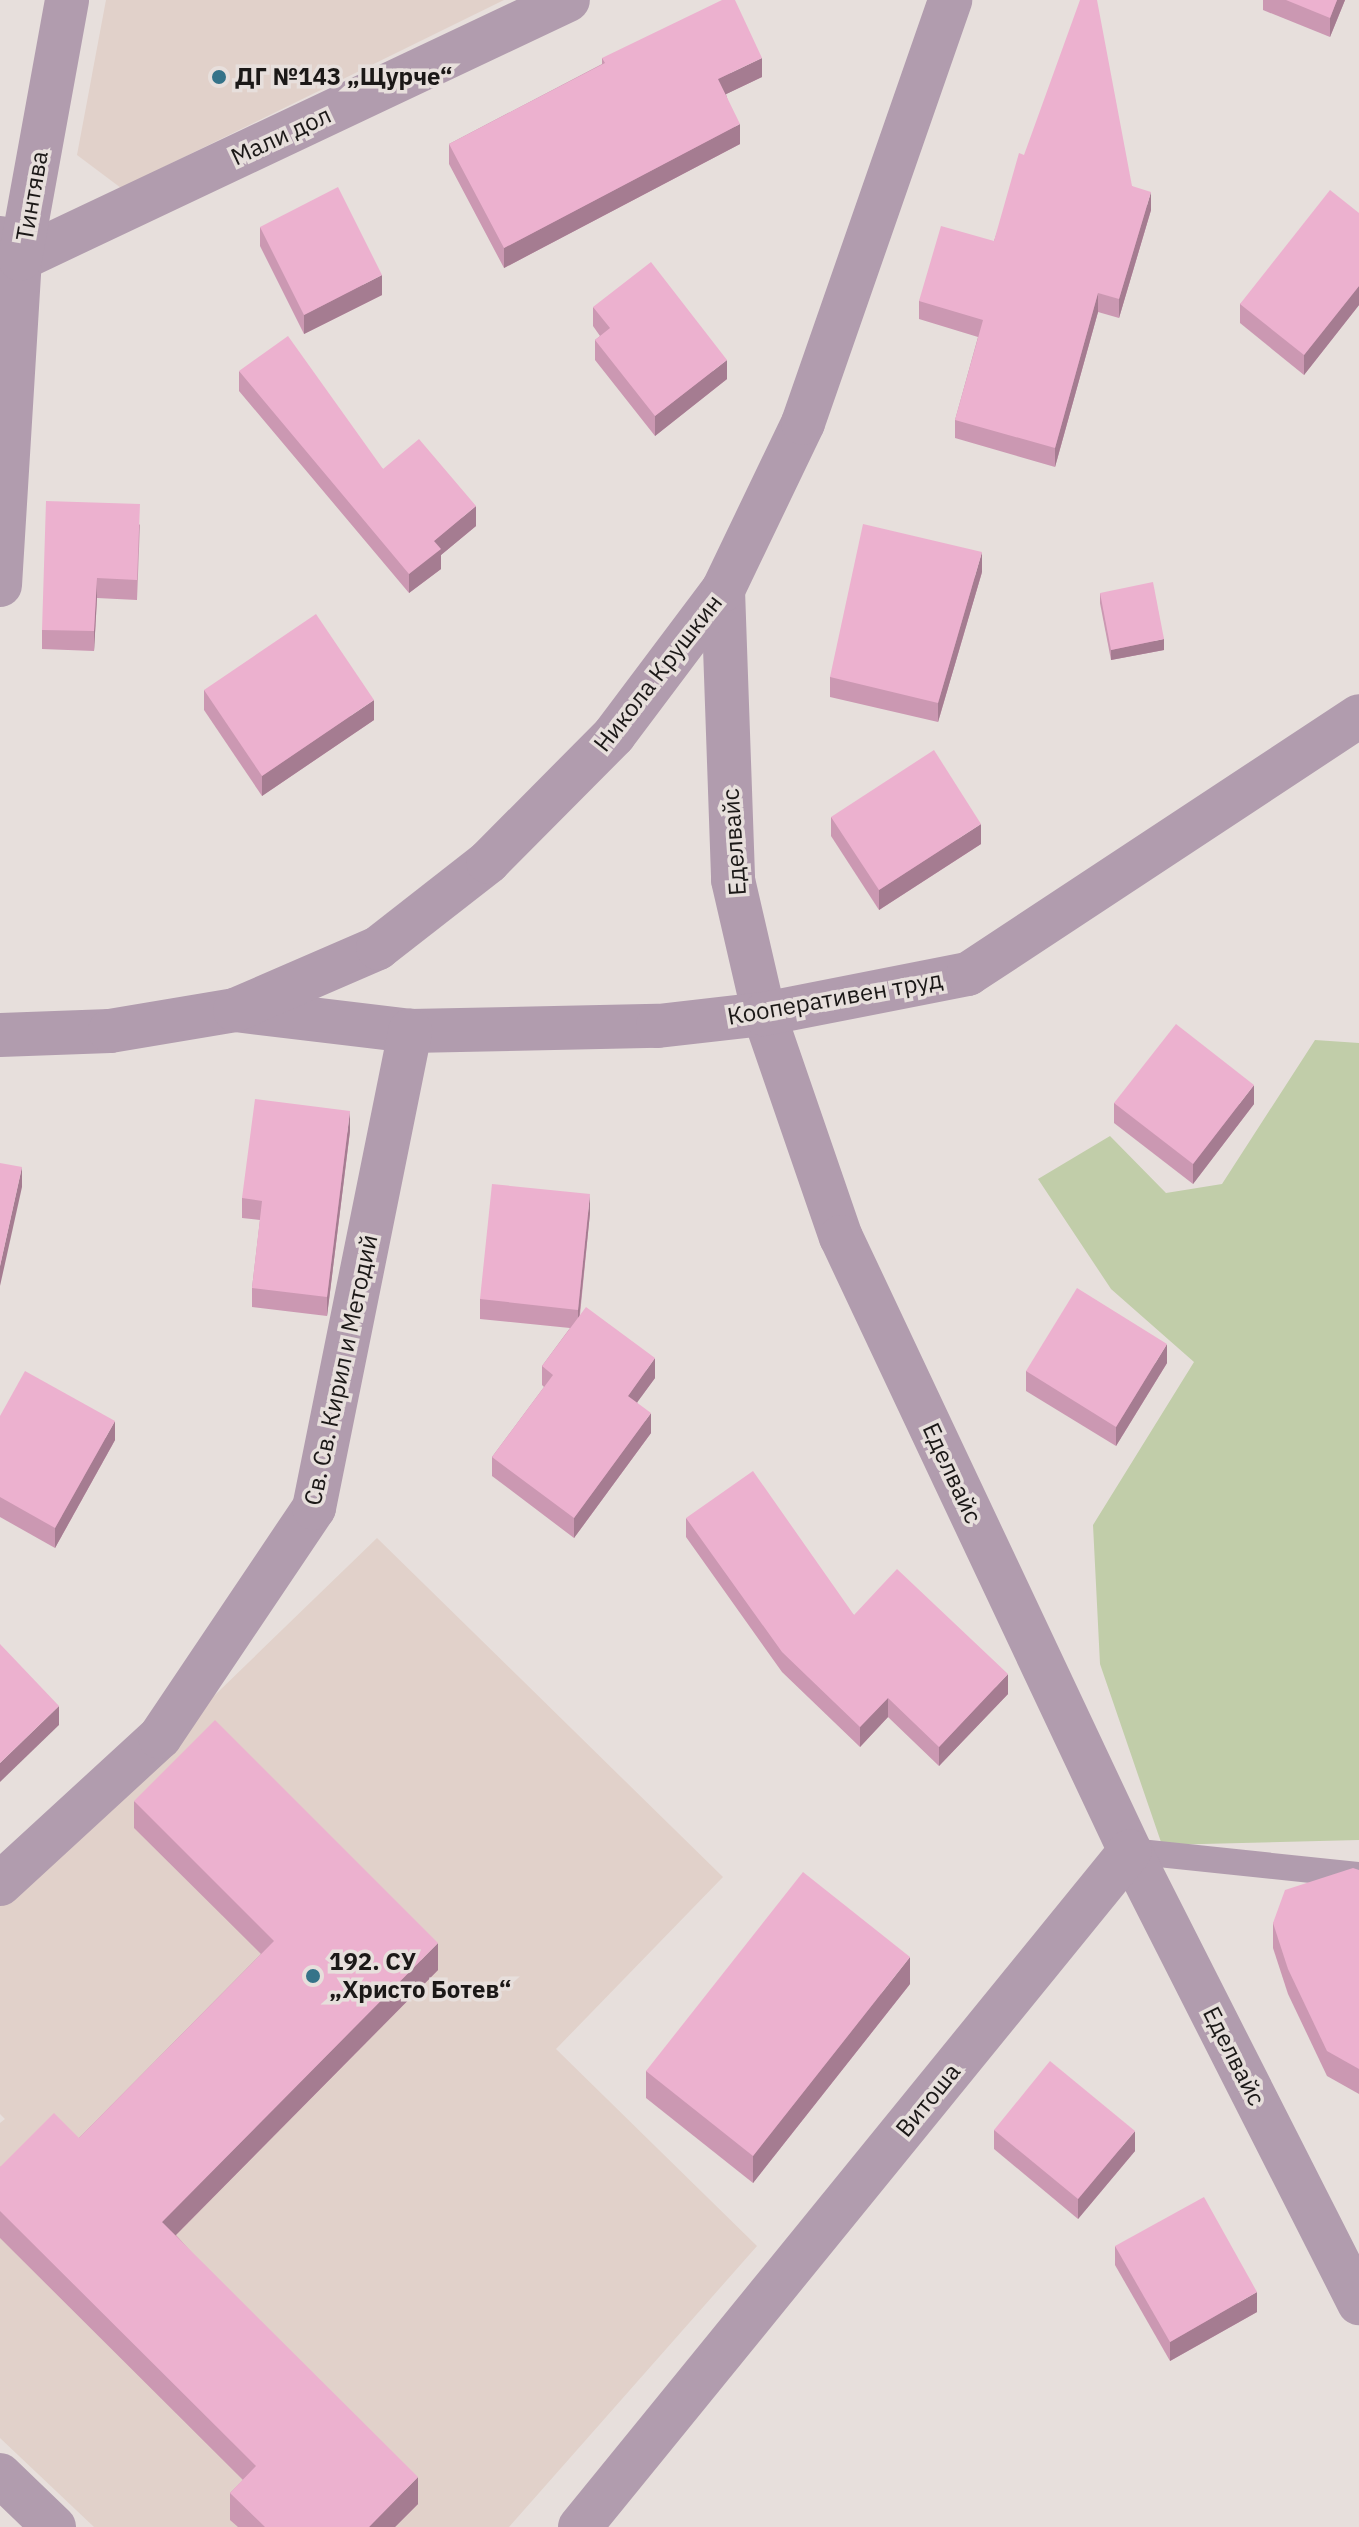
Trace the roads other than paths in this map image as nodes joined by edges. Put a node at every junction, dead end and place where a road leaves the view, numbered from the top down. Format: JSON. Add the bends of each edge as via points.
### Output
{"nodes":[{"id":1,"x":67,"y":0,"type":"edge"},
{"id":2,"x":568,"y":0,"type":"edge"},
{"id":3,"x":950,"y":0,"type":"edge"},
{"id":4,"x":10,"y":248,"type":"edge"},
{"id":5,"x":0,"y":585,"type":"edge"},
{"id":6,"x":723,"y":590,"type":"junction"},
{"id":7,"x":1359,"y":716,"type":"edge"},
{"id":8,"x":235,"y":1010,"type":"junction"},
{"id":9,"x":764,"y":1014,"type":"junction"},
{"id":10,"x":410,"y":1031,"type":"junction"},
{"id":11,"x":0,"y":1035,"type":"edge"},
{"id":12,"x":1130,"y":1851,"type":"junction"},
{"id":13,"x":1359,"y":1875,"type":"edge"},
{"id":14,"x":0,"y":1884,"type":"edge"},
{"id":15,"x":1359,"y":2303,"type":"edge"},
{"id":16,"x":0,"y":2475,"type":"edge"},
{"id":17,"x":54,"y":2527,"type":"edge"},
{"id":18,"x":580,"y":2527,"type":"edge"}],
"edges":[{"from":1,"to":4,"type":"street","name":"Тинтява"},
{"from":2,"to":4,"type":"street","name":"Мали дол"},
{"from":3,"to":6,"type":"street","name":"Никола Крушкин","via":[[803,423]]},
{"from":4,"to":5,"type":"street","name":"Тинтява"},
{"from":6,"to":8,"type":"street","name":"Никола Крушкин","via":[[614,735],[488,862],[378,948]]},
{"from":6,"to":9,"type":"street","name":"Еделвайс","via":[[733,880]]},
{"from":7,"to":9,"type":"street","name":"Кооперативен труд","via":[[968,974]]},
{"from":8,"to":10,"type":"street","name":"Кооперативен труд"},
{"from":8,"to":11,"type":"street","name":"Никола Крушкин","via":[[110,1031]]},
{"from":9,"to":10,"type":"street","name":"Кооперативен труд","via":[[658,1026]]},
{"from":9,"to":12,"type":"street","name":"Еделвайс","via":[[841,1237]]},
{"from":10,"to":14,"type":"street","name":"Св. Св. Кирил и Методий","via":[[314,1508],[160,1737]]},
{"from":12,"to":13,"type":"lane"},
{"from":12,"to":15,"type":"street","name":"Еделвайс"},
{"from":12,"to":18,"type":"street","name":"Витоша"},
{"from":16,"to":17,"type":"street"}]}
